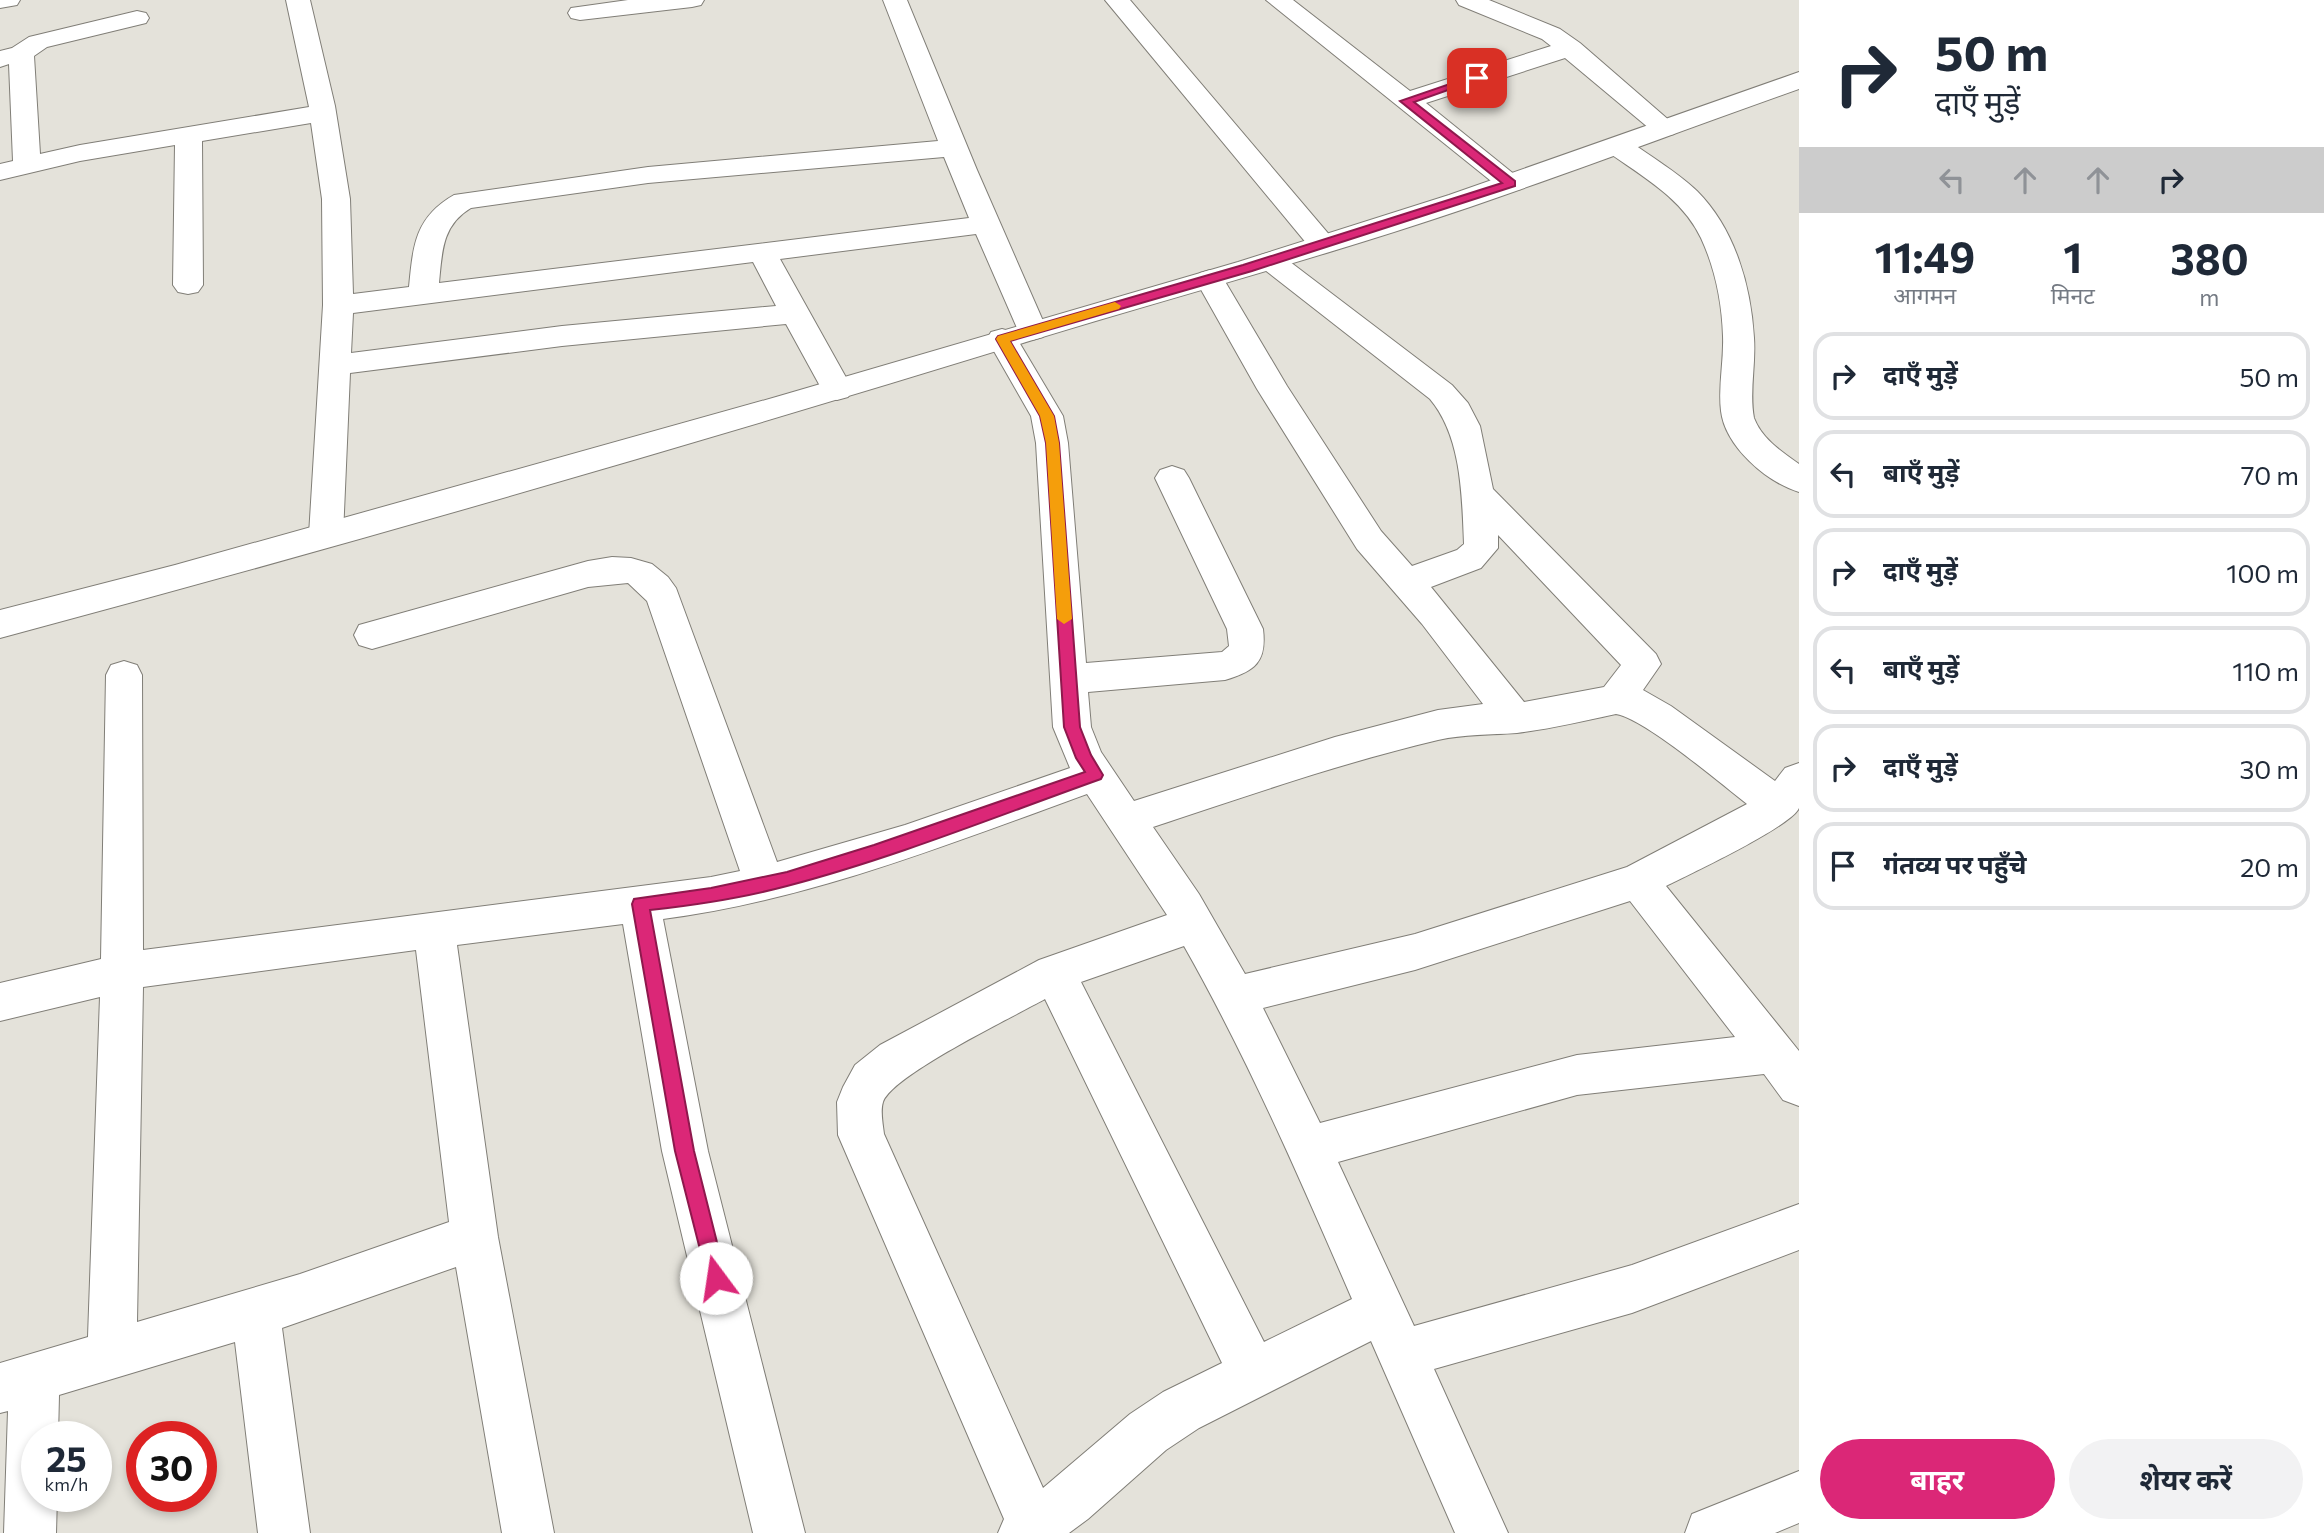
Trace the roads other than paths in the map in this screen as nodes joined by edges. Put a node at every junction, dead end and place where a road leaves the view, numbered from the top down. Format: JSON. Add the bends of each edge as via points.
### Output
{"nodes":[{"id":1,"x":8,"y":0,"type":"edge"},
{"id":2,"x":298,"y":0,"type":"edge"},
{"id":3,"x":692,"y":0,"type":"edge"},
{"id":4,"x":895,"y":0,"type":"edge"},
{"id":5,"x":1117,"y":0,"type":"edge"},
{"id":6,"x":1278,"y":0,"type":"edge"},
{"id":7,"x":1468,"y":0,"type":"edge"},
{"id":8,"x":0,"y":1,"type":"edge"},
{"id":9,"x":580,"y":13,"type":"dead end"},
{"id":10,"x":137,"y":18,"type":"dead end"},
{"id":11,"x":1571,"y":48,"type":"junction"},
{"id":12,"x":10,"y":56,"type":"edge"},
{"id":13,"x":1799,"y":80,"type":"edge"},
{"id":14,"x":1406,"y":101,"type":"junction"},
{"id":15,"x":323,"y":113,"type":"junction"},
{"id":16,"x":1665,"y":128,"type":"junction"},
{"id":17,"x":189,"y":135,"type":"junction"},
{"id":18,"x":1618,"y":146,"type":"junction"},
{"id":19,"x":955,"y":148,"type":"junction"},
{"id":20,"x":27,"y":164,"type":"junction"},
{"id":21,"x":0,"y":172,"type":"edge"},
{"id":22,"x":1511,"y":184,"type":"junction"},
{"id":23,"x":986,"y":224,"type":"junction"},
{"id":24,"x":1322,"y":244,"type":"junction"},
{"id":25,"x":762,"y":252,"type":"junction"},
{"id":26,"x":1271,"y":261,"type":"junction"},
{"id":27,"x":1210,"y":279,"type":"junction"},
{"id":28,"x":188,"y":285,"type":"dead end"},
{"id":29,"x":423,"y":294,"type":"junction"},
{"id":30,"x":338,"y":305,"type":"junction"},
{"id":31,"x":795,"y":314,"type":"junction"},
{"id":32,"x":1017,"y":334,"type":"junction"},
{"id":33,"x":334,"y":365,"type":"junction"},
{"id":34,"x":837,"y":390,"type":"junction"},
{"id":35,"x":1172,"y":478,"type":"dead end"},
{"id":36,"x":1799,"y":480,"type":"edge"},
{"id":37,"x":1477,"y":493,"type":"junction"},
{"id":38,"x":326,"y":535,"type":"junction"},
{"id":39,"x":1406,"y":582,"type":"junction"},
{"id":40,"x":0,"y":624,"type":"edge"},
{"id":41,"x":372,"y":635,"type":"dead end"},
{"id":42,"x":124,"y":675,"type":"dead end"},
{"id":43,"x":1068,"y":679,"type":"junction"},
{"id":44,"x":1616,"y":699,"type":"junction"},
{"id":45,"x":1515,"y":718,"type":"junction"},
{"id":46,"x":1095,"y":775,"type":"junction"},
{"id":47,"x":1789,"y":792,"type":"edge"},
{"id":48,"x":1125,"y":820,"type":"junction"},
{"id":49,"x":1638,"y":881,"type":"junction"},
{"id":50,"x":765,"y":884,"type":"junction"},
{"id":51,"x":640,"y":904,"type":"junction"},
{"id":52,"x":1194,"y":924,"type":"junction"},
{"id":53,"x":434,"y":931,"type":"junction"},
{"id":54,"x":122,"y":973,"type":"junction"},
{"id":55,"x":1054,"y":973,"type":"junction"},
{"id":56,"x":1235,"y":996,"type":"junction"},
{"id":57,"x":0,"y":1002,"type":"edge"},
{"id":58,"x":1786,"y":1069,"type":"edge"},
{"id":59,"x":1309,"y":1148,"type":"junction"},
{"id":60,"x":1799,"y":1227,"type":"edge"},
{"id":61,"x":474,"y":1237,"type":"junction"},
{"id":62,"x":1381,"y":1310,"type":"junction"},
{"id":63,"x":255,"y":1311,"type":"junction"},
{"id":64,"x":1401,"y":1353,"type":"junction"},
{"id":65,"x":112,"y":1354,"type":"junction"},
{"id":66,"x":1254,"y":1374,"type":"junction"},
{"id":67,"x":17,"y":1383,"type":"edge"},
{"id":68,"x":1799,"y":1497,"type":"edge"},
{"id":69,"x":1029,"y":1531,"type":"edge"},
{"id":70,"x":30,"y":1533,"type":"edge"},
{"id":71,"x":284,"y":1533,"type":"edge"},
{"id":72,"x":528,"y":1533,"type":"edge"},
{"id":73,"x":779,"y":1533,"type":"edge"},
{"id":74,"x":1482,"y":1533,"type":"edge"},
{"id":75,"x":1711,"y":1533,"type":"edge"}],
"edges":[{"from":1,"to":8,"type":"street"},
{"from":2,"to":15,"type":"street"},
{"from":3,"to":9,"type":"street"},
{"from":4,"to":19,"type":"street"},
{"from":5,"to":24,"type":"street"},
{"from":6,"to":14,"type":"street"},
{"from":7,"to":11,"type":"street","via":[[1551,34]]},
{"from":10,"to":12,"type":"street","via":[[38,43]]},
{"from":11,"to":14,"type":"street"},
{"from":11,"to":16,"type":"street"},
{"from":12,"to":20,"type":"street"},
{"from":13,"to":16,"type":"street"},
{"from":14,"to":22,"type":"street"},
{"from":15,"to":17,"type":"street"},
{"from":15,"to":30,"type":"street","via":[[336,200]]},
{"from":16,"to":18,"type":"street"},
{"from":17,"to":20,"type":"street"},
{"from":17,"to":28,"type":"street"},
{"from":18,"to":22,"type":"street"},
{"from":18,"to":36,"type":"street","via":[[1681,192],[1706,224],[1725,260],[1738,322],[1737,412],[1741,427],[1757,447]]},
{"from":19,"to":23,"type":"street"},
{"from":19,"to":29,"type":"street","via":[[648,175],[464,201],[448,208],[430,233]]},
{"from":20,"to":21,"type":"street"},
{"from":22,"to":24,"type":"street"},
{"from":23,"to":25,"type":"street"},
{"from":23,"to":32,"type":"street"},
{"from":24,"to":26,"type":"street"},
{"from":25,"to":29,"type":"street"},
{"from":25,"to":31,"type":"street"},
{"from":26,"to":27,"type":"street"},
{"from":26,"to":37,"type":"street","via":[[1441,392],[1463,424]]},
{"from":27,"to":32,"type":"street"},
{"from":27,"to":39,"type":"street","via":[[1355,519]]},
{"from":29,"to":30,"type":"street"},
{"from":30,"to":33,"type":"street"},
{"from":31,"to":33,"type":"street","via":[[562,336]]},
{"from":31,"to":34,"type":"street"},
{"from":32,"to":34,"type":"street"},
{"from":32,"to":43,"type":"street","via":[[1052,443]]},
{"from":33,"to":38,"type":"street"},
{"from":34,"to":38,"type":"street"},
{"from":35,"to":43,"type":"street","via":[[1245,629],[1247,648],[1238,661],[1225,666]]},
{"from":37,"to":39,"type":"street","via":[[1481,548],[1469,559]]},
{"from":37,"to":44,"type":"street","via":[[1643,664]]},
{"from":38,"to":40,"type":"street"},
{"from":39,"to":45,"type":"street"},
{"from":41,"to":50,"type":"street","via":[[588,574],[615,568],[644,574],[663,597]]},
{"from":42,"to":54,"type":"street"},
{"from":43,"to":46,"type":"street","via":[[1072,727]]},
{"from":44,"to":45,"type":"street"},
{"from":44,"to":47,"type":"street","via":[[1634,702]]},
{"from":45,"to":48,"type":"street","via":[[1467,719],[1425,728]]},
{"from":46,"to":48,"type":"street"},
{"from":46,"to":50,"type":"street","via":[[875,852]]},
{"from":47,"to":49,"type":"street","via":[[1737,831]]},
{"from":48,"to":52,"type":"street"},
{"from":49,"to":56,"type":"street","via":[[1415,952]]},
{"from":49,"to":58,"type":"street"},
{"from":50,"to":51,"type":"street"},
{"from":51,"to":53,"type":"street"},
{"from":51,"to":73,"type":"street","via":[[685,1151]]},
{"from":52,"to":55,"type":"street"},
{"from":52,"to":56,"type":"street"},
{"from":53,"to":54,"type":"street"},
{"from":53,"to":61,"type":"street"},
{"from":54,"to":57,"type":"street"},
{"from":54,"to":65,"type":"street"},
{"from":55,"to":66,"type":"street"},
{"from":55,"to":69,"type":"street","via":[[896,1059],[871,1080],[859,1102],[861,1135]]},
{"from":56,"to":59,"type":"street"},
{"from":58,"to":59,"type":"street","via":[[1577,1075]]},
{"from":59,"to":62,"type":"street"},
{"from":60,"to":64,"type":"street","via":[[1632,1289]]},
{"from":61,"to":63,"type":"street"},
{"from":61,"to":72,"type":"street"},
{"from":62,"to":64,"type":"street"},
{"from":62,"to":66,"type":"street"},
{"from":63,"to":65,"type":"street"},
{"from":63,"to":71,"type":"street"},
{"from":64,"to":74,"type":"street"},
{"from":65,"to":67,"type":"street"},
{"from":66,"to":69,"type":"street","via":[[1148,1432]]},
{"from":67,"to":70,"type":"street"},
{"from":68,"to":75,"type":"street"}]}
